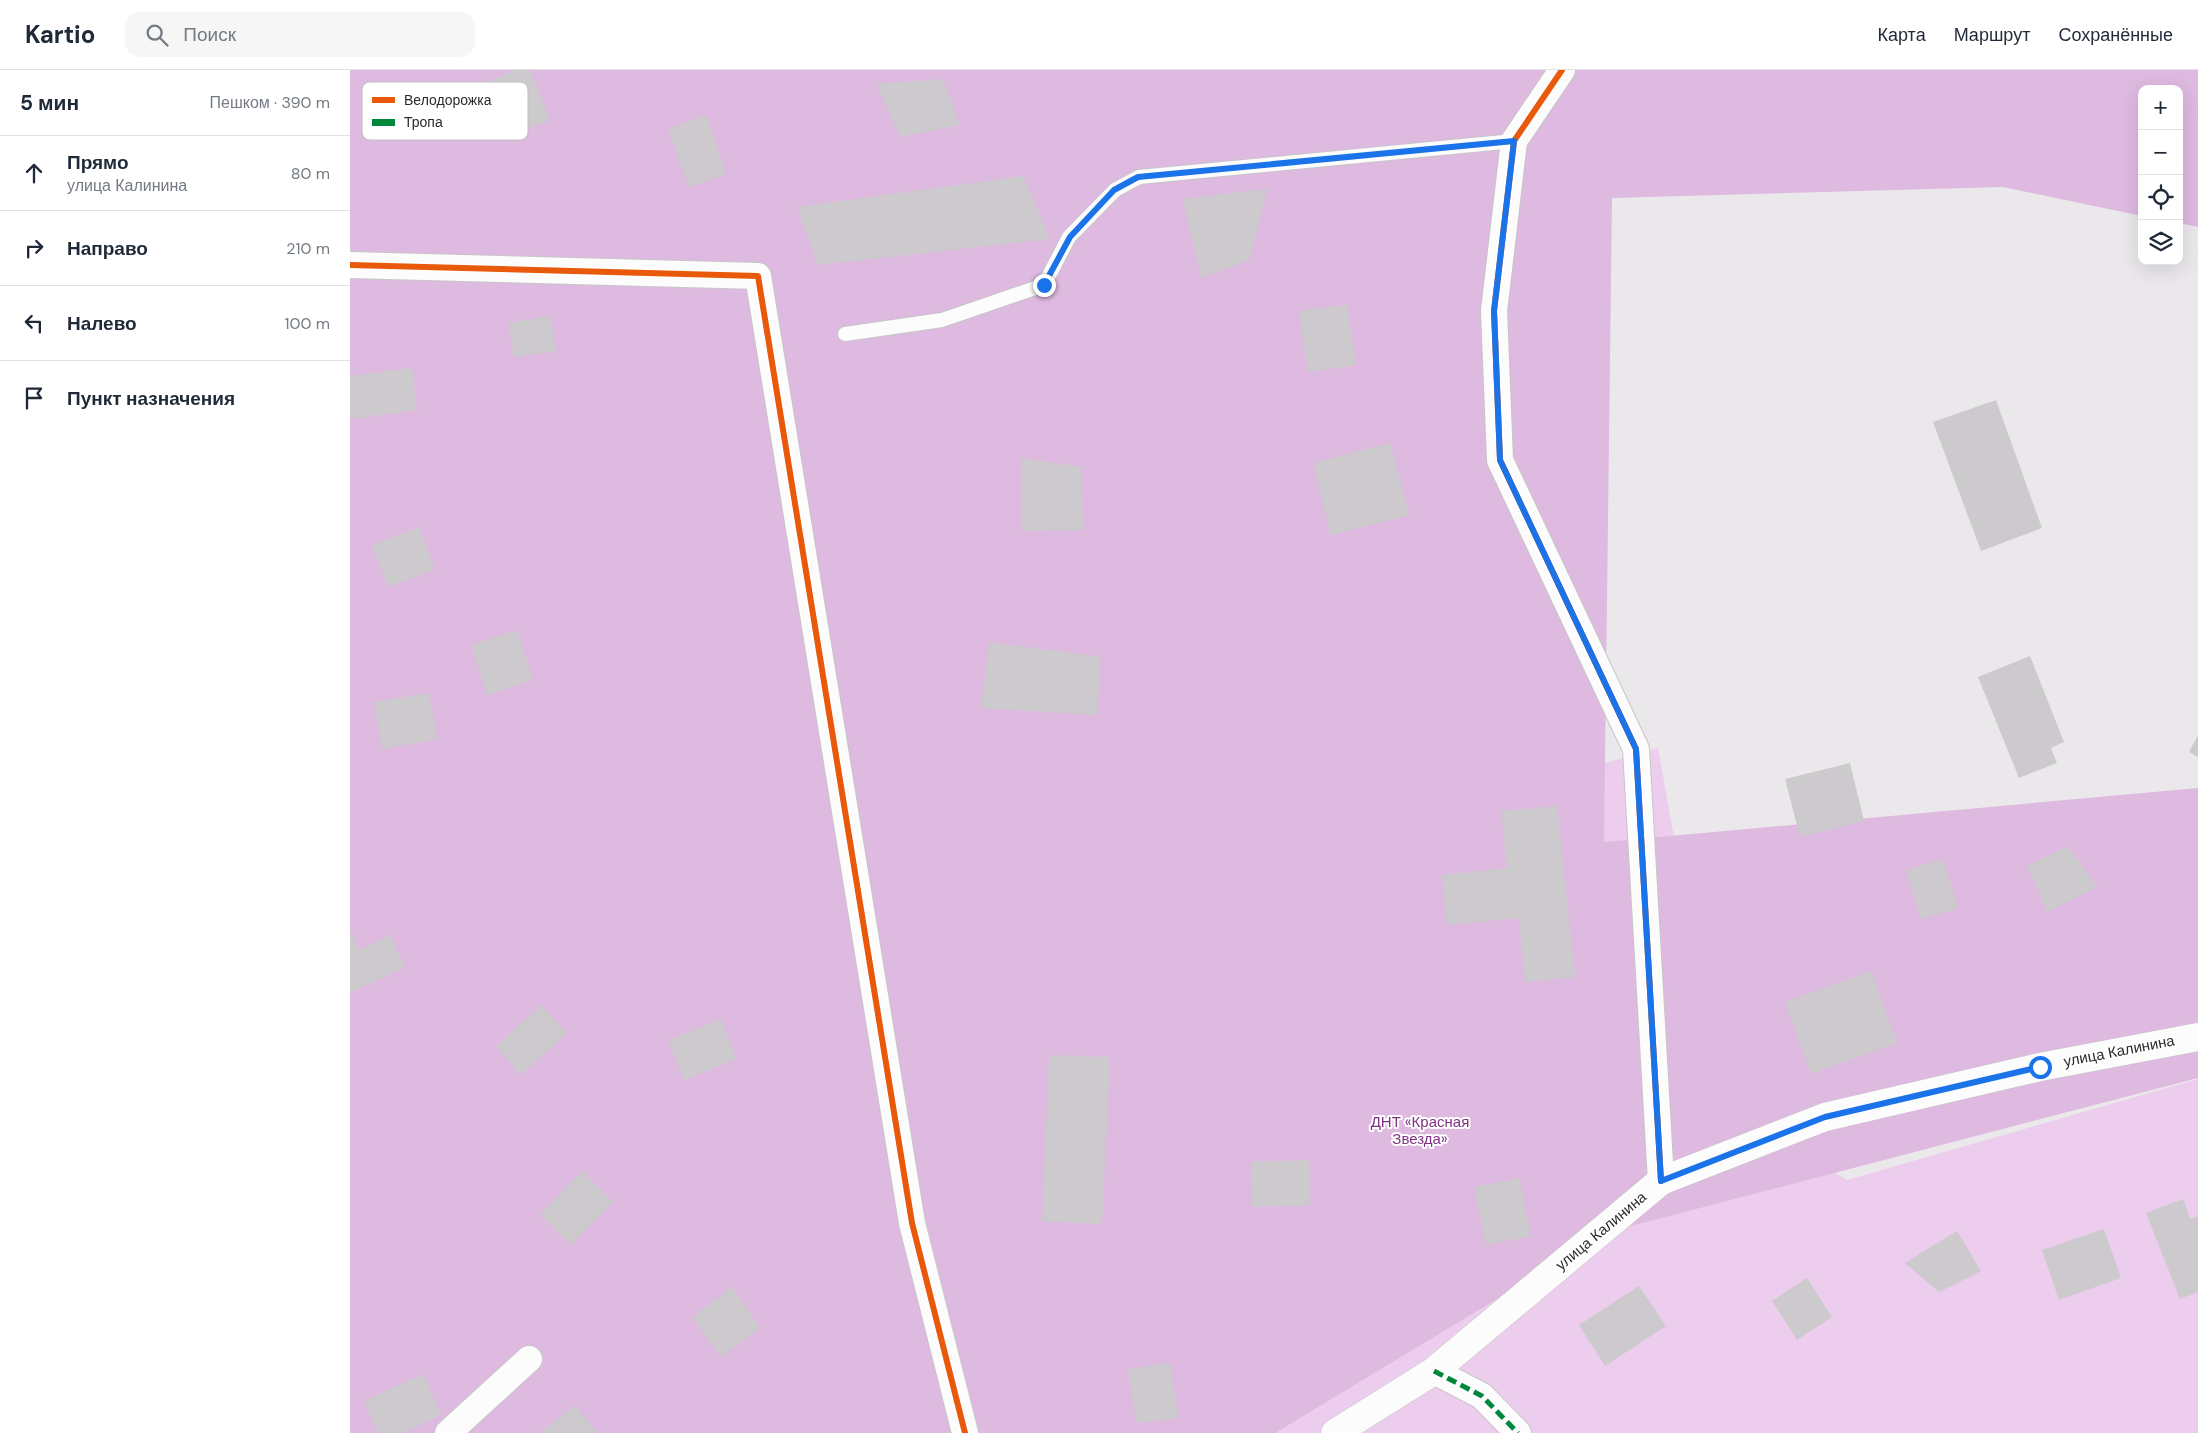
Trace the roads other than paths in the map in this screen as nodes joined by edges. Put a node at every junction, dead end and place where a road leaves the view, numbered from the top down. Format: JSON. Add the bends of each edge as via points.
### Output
{"nodes":[{"id":1,"x":1562,"y":70,"type":"edge"},
{"id":2,"x":1514,"y":141,"type":"junction"},
{"id":3,"x":350,"y":265,"type":"edge"},
{"id":4,"x":844,"y":334,"type":"dead end"},
{"id":5,"x":2198,"y":1037,"type":"edge"},
{"id":6,"x":1661,"y":1181,"type":"junction"},
{"id":7,"x":529,"y":1359,"type":"dead end"},
{"id":8,"x":1434,"y":1371,"type":"junction"},
{"id":9,"x":448,"y":1433,"type":"edge"},
{"id":10,"x":965,"y":1433,"type":"edge"},
{"id":11,"x":1334,"y":1433,"type":"edge"},
{"id":12,"x":1518,"y":1433,"type":"edge"}],
"edges":[{"from":1,"to":2,"type":"street"},
{"from":2,"to":4,"type":"lane","via":[[1138,177],[1114,190],[1070,237],[1044,285],[942,320]]},
{"from":2,"to":6,"type":"street","via":[[1494,311],[1500,460],[1636,749]]},
{"from":3,"to":10,"type":"street","via":[[758,276],[912,1223]]},
{"from":5,"to":6,"type":"main road","name":"улица Калинина","via":[[2040,1067],[1825,1117]]},
{"from":6,"to":8,"type":"main road","name":"улица Калинина"},
{"from":7,"to":9,"type":"street"},
{"from":8,"to":11,"type":"main road","name":"улица Калинина"},
{"from":8,"to":12,"type":"street","via":[[1482,1396]]}]}
